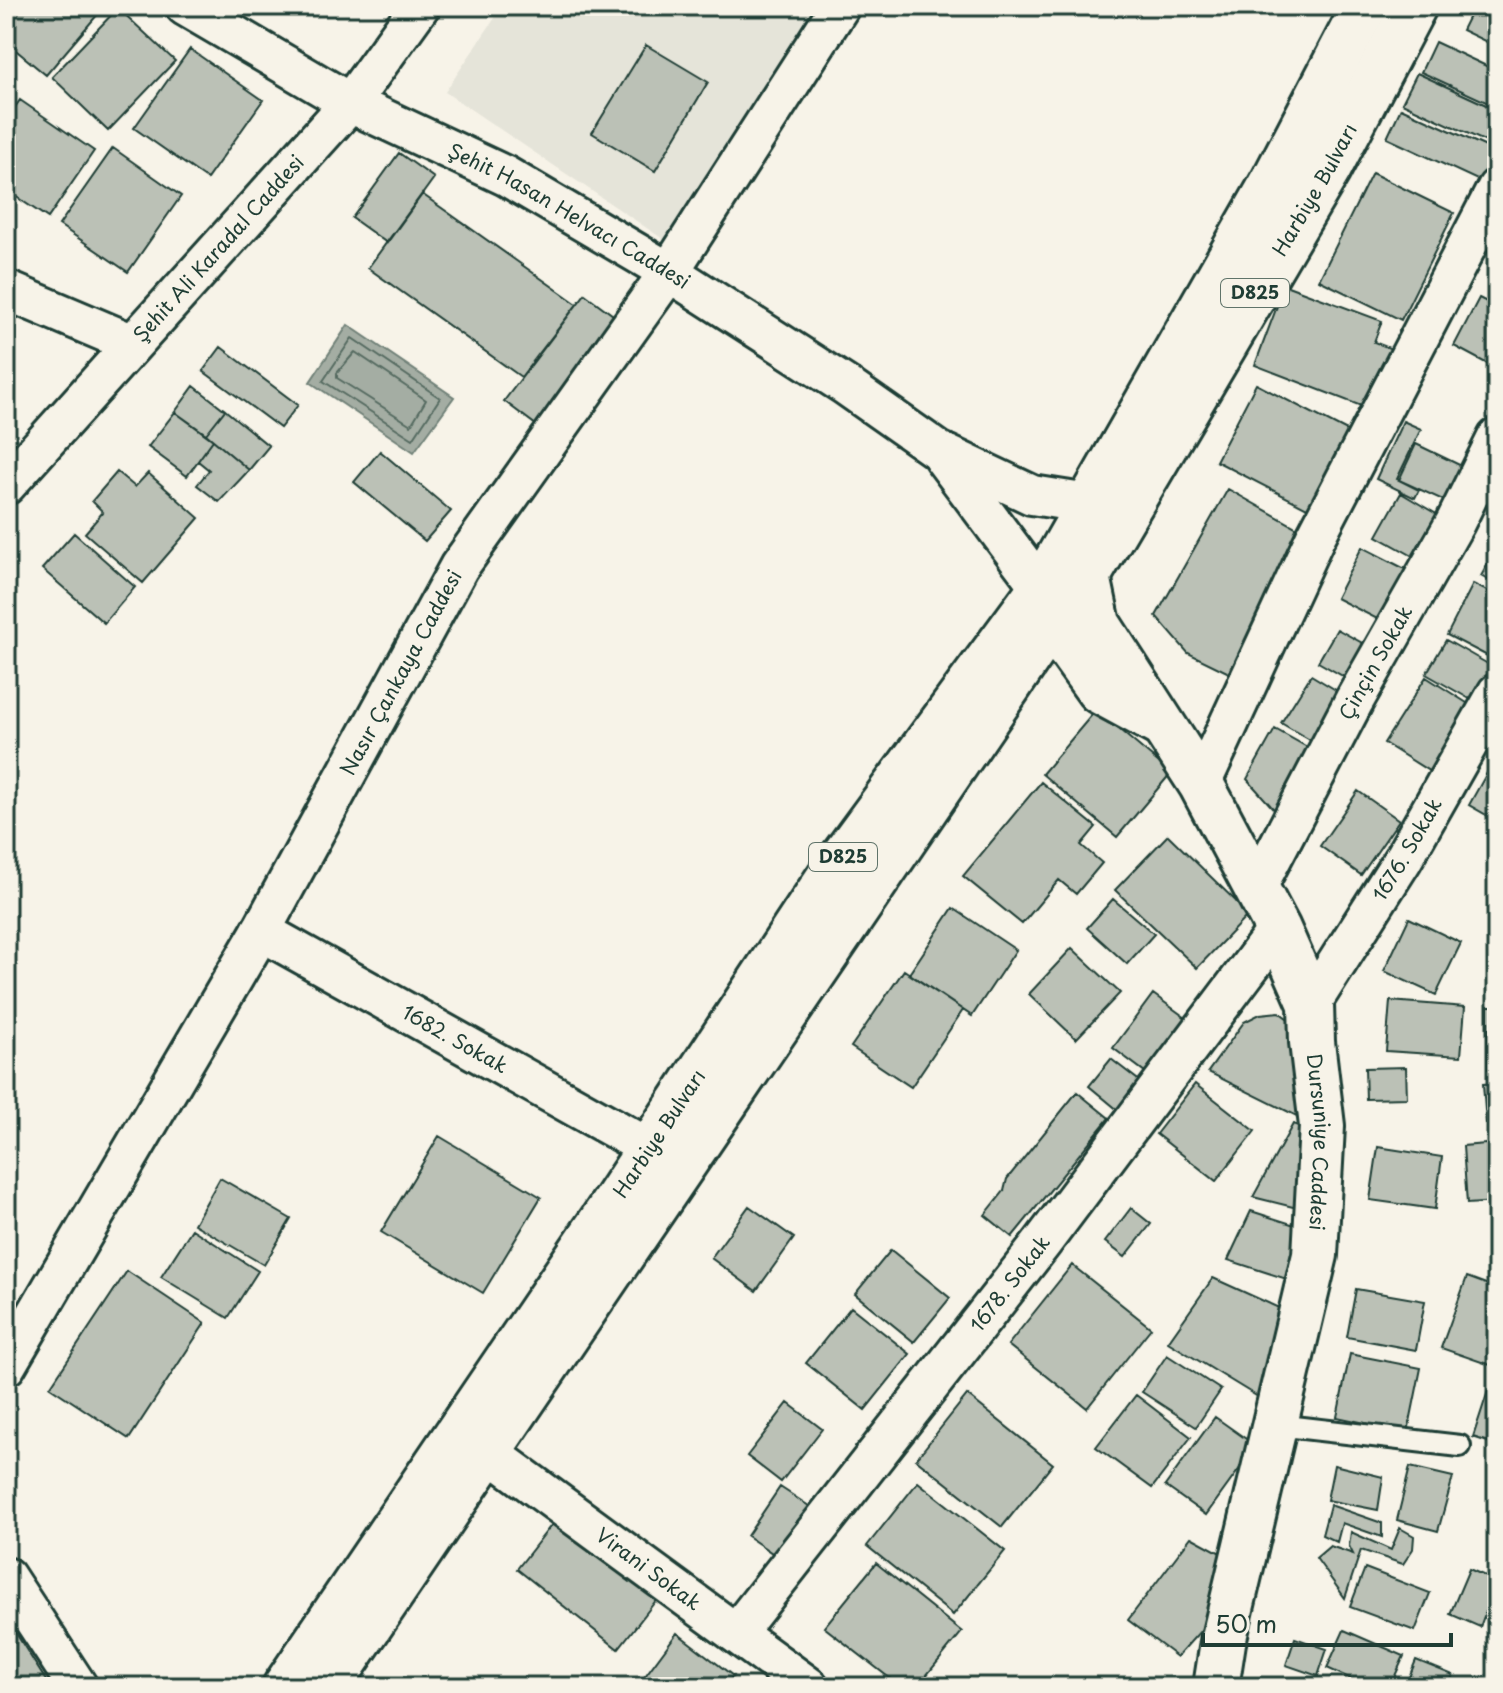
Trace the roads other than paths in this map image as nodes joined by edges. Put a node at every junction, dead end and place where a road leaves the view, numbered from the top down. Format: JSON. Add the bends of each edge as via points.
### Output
{"nodes":[{"id":1,"x":185,"y":6,"type":"edge"},
{"id":2,"x":420,"y":6,"type":"edge"},
{"id":3,"x":840,"y":6,"type":"edge"},
{"id":4,"x":1365,"y":6,"type":"edge"},
{"id":5,"x":1414,"y":6,"type":"edge"},
{"id":6,"x":350,"y":103,"type":"junction"},
{"id":7,"x":1497,"y":188,"type":"edge"},
{"id":8,"x":669,"y":272,"type":"junction"},
{"id":9,"x":6,"y":290,"type":"edge"},
{"id":10,"x":131,"y":343,"type":"junction"},
{"id":11,"x":1497,"y":438,"type":"edge"},
{"id":12,"x":939,"y":451,"type":"junction"},
{"id":13,"x":6,"y":485,"type":"edge"},
{"id":14,"x":1089,"y":504,"type":"junction"},
{"id":15,"x":1088,"y":576,"type":"junction"},
{"id":16,"x":1046,"y":606,"type":"junction"},
{"id":17,"x":1497,"y":693,"type":"edge"},
{"id":18,"x":1159,"y":723,"type":"junction"},
{"id":19,"x":1201,"y":784,"type":"junction"},
{"id":20,"x":1256,"y":889,"type":"junction"},
{"id":21,"x":1278,"y":929,"type":"junction"},
{"id":22,"x":261,"y":931,"type":"junction"},
{"id":23,"x":1311,"y":1004,"type":"junction"},
{"id":24,"x":649,"y":1148,"type":"junction"},
{"id":25,"x":6,"y":1366,"type":"edge"},
{"id":26,"x":1277,"y":1425,"type":"junction"},
{"id":27,"x":1460,"y":1446,"type":"dead end"},
{"id":28,"x":487,"y":1451,"type":"junction"},
{"id":29,"x":6,"y":1577,"type":"edge"},
{"id":30,"x":736,"y":1633,"type":"junction"},
{"id":31,"x":78,"y":1687,"type":"edge"},
{"id":32,"x":285,"y":1687,"type":"edge"},
{"id":33,"x":328,"y":1687,"type":"edge"},
{"id":34,"x":809,"y":1687,"type":"edge"},
{"id":35,"x":1216,"y":1687,"type":"edge"}],
"edges":[{"from":1,"to":6,"type":"street","name":"Şehit Hasan Helvacı Caddesi"},
{"from":2,"to":6,"type":"street","name":"Şehit Ali Karadal Caddesi"},
{"from":3,"to":8,"type":"street","name":"Nasır Çankaya Caddesi"},
{"from":4,"to":14,"type":"main road","name":"Harbiye Bulvarı","number":"D825","via":[[1273,182]]},
{"from":5,"to":15,"type":"main road","name":"Harbiye Bulvarı","number":"D825","via":[[1329,168]]},
{"from":6,"to":8,"type":"street","name":"Şehit Hasan Helvacı Caddesi","via":[[506,176]]},
{"from":6,"to":10,"type":"street","name":"Şehit Ali Karadal Caddesi"},
{"from":7,"to":19,"type":"street","via":[[1315,538]]},
{"from":8,"to":12,"type":"street","name":"Şehit Hasan Helvacı Caddesi"},
{"from":8,"to":22,"type":"street","name":"Nasır Çankaya Caddesi","via":[[459,567]]},
{"from":9,"to":10,"type":"street"},
{"from":10,"to":13,"type":"street","name":"Şehit Ali Karadal Caddesi"},
{"from":11,"to":20,"type":"street","name":"Çinçin Sokak"},
{"from":12,"to":14,"type":"street","name":"Şehit Hasan Helvacı Caddesi","via":[[1032,495]]},
{"from":12,"to":16,"type":"street","name":"Şehit Hasan Helvacı Caddesi"},
{"from":14,"to":15,"type":"main road","name":"Harbiye Bulvarı"},
{"from":14,"to":16,"type":"main road","name":"Harbiye Bulvarı","number":"D825"},
{"from":15,"to":16,"type":"main road"},
{"from":15,"to":18,"type":"main road","name":"Dursuniye Caddesi","via":[[1098,624]]},
{"from":16,"to":18,"type":"main road","name":"Dursuniye Caddesi","via":[[1099,691]]},
{"from":16,"to":24,"type":"main road","name":"Harbiye Bulvarı","number":"D825","via":[[837,865]]},
{"from":16,"to":28,"type":"main road","name":"Harbiye Bulvarı","number":"D825"},
{"from":17,"to":23,"type":"street","name":"1676. Sokak","via":[[1403,859]]},
{"from":18,"to":19,"type":"main road","name":"Dursuniye Caddesi"},
{"from":19,"to":20,"type":"main road","name":"Dursuniye Caddesi"},
{"from":20,"to":21,"type":"main road","name":"Dursuniye Caddesi"},
{"from":21,"to":23,"type":"main road","name":"Dursuniye Caddesi"},
{"from":21,"to":30,"type":"street","name":"1678. Sokak","via":[[1042,1243]]},
{"from":22,"to":24,"type":"street","name":"1682. Sokak"},
{"from":22,"to":25,"type":"street","name":"Nasır Çankaya Caddesi"},
{"from":23,"to":26,"type":"main road","name":"Dursuniye Caddesi","via":[[1322,1126],[1315,1255]]},
{"from":24,"to":32,"type":"main road","name":"Harbiye Bulvarı","number":"D825"},
{"from":26,"to":27,"type":"lane"},
{"from":26,"to":35,"type":"main road","name":"Dursuniye Caddesi"},
{"from":28,"to":30,"type":"street","name":"Virani Sokak"},
{"from":28,"to":33,"type":"main road","name":"Harbiye Bulvarı","number":"D825"},
{"from":29,"to":31,"type":"street"},
{"from":30,"to":34,"type":"street","name":"Virani Sokak"}]}
